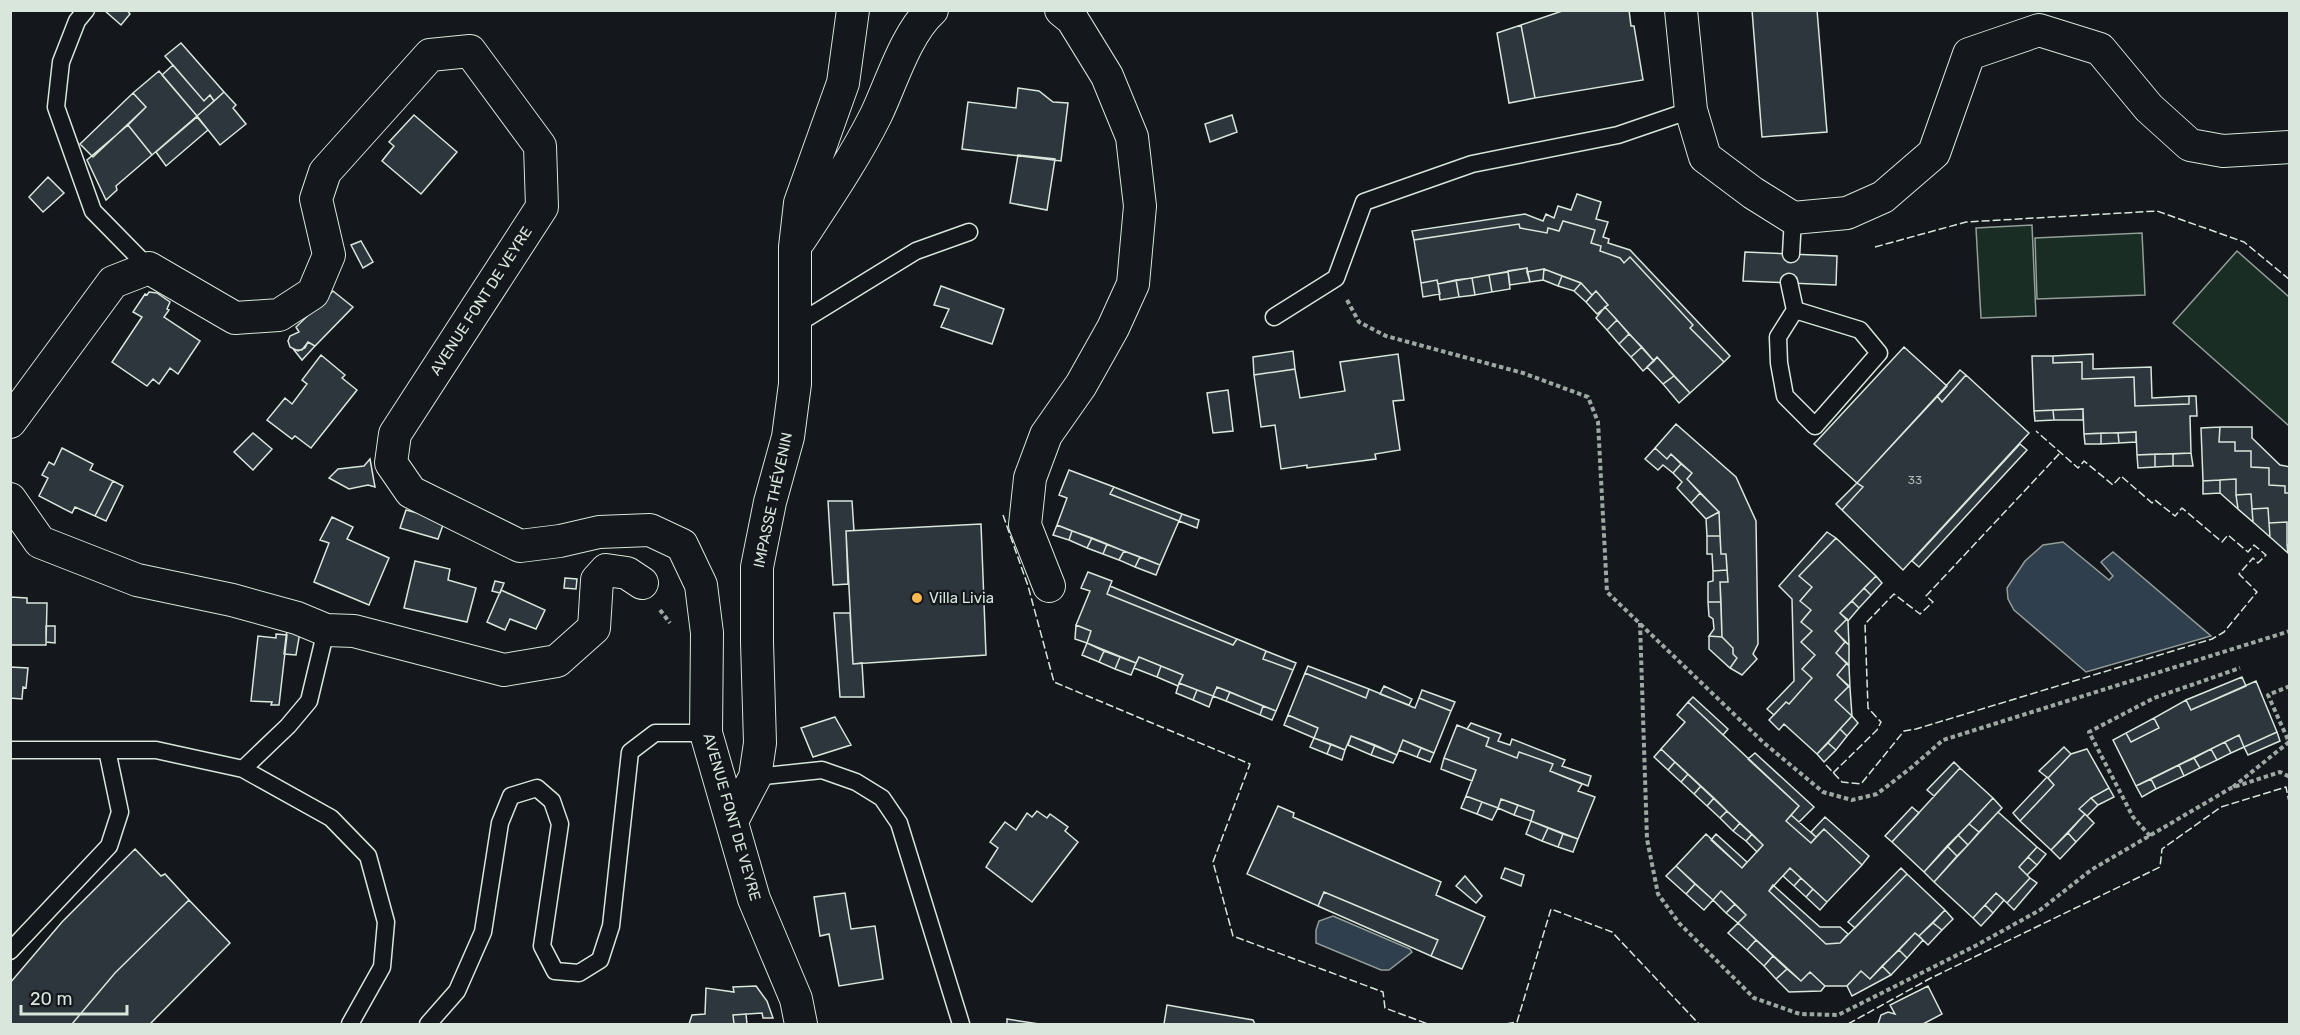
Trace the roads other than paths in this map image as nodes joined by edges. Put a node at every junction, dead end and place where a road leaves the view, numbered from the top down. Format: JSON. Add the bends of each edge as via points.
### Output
{"nodes":[{"id":1,"x":86,"y":10,"type":"edge"},
{"id":2,"x":853,"y":10,"type":"edge"},
{"id":3,"x":932,"y":10,"type":"edge"},
{"id":4,"x":1061,"y":10,"type":"edge"},
{"id":5,"x":1681,"y":10,"type":"edge"},
{"id":6,"x":1691,"y":110,"type":"junction"},
{"id":7,"x":2289,"y":147,"type":"edge"},
{"id":8,"x":1793,"y":218,"type":"junction"},
{"id":9,"x":969,"y":232,"type":"dead end"},
{"id":10,"x":795,"y":247,"type":"junction"},
{"id":11,"x":1791,"y":254,"type":"dead end"},
{"id":12,"x":149,"y":268,"type":"junction"},
{"id":13,"x":1789,"y":282,"type":"dead end"},
{"id":14,"x":1795,"y":310,"type":"junction"},
{"id":15,"x":1274,"y":317,"type":"dead end"},
{"id":16,"x":794,"y":326,"type":"junction"},
{"id":17,"x":10,"y":422,"type":"edge"},
{"id":18,"x":10,"y":499,"type":"edge"},
{"id":19,"x":642,"y":583,"type":"dead end"},
{"id":20,"x":1049,"y":586,"type":"dead end"},
{"id":21,"x":326,"y":630,"type":"junction"},
{"id":22,"x":706,"y":733,"type":"junction"},
{"id":23,"x":10,"y":750,"type":"edge"},
{"id":24,"x":107,"y":750,"type":"junction"},
{"id":25,"x":243,"y":769,"type":"junction"},
{"id":26,"x":755,"y":777,"type":"junction"},
{"id":27,"x":732,"y":821,"type":"junction"},
{"id":28,"x":10,"y":951,"type":"edge"},
{"id":29,"x":350,"y":1024,"type":"edge"},
{"id":30,"x":428,"y":1024,"type":"edge"},
{"id":31,"x":801,"y":1024,"type":"edge"},
{"id":32,"x":961,"y":1024,"type":"edge"}],
"edges":[{"from":1,"to":12,"type":"lane","via":[[77,21],[61,63],[56,107],[93,211]]},
{"from":2,"to":10,"type":"street","name":"IMPASSE THÉVENIN","via":[[843,83],[800,203]]},
{"from":3,"to":10,"type":"street","via":[[923,18],[899,62],[876,116],[846,170]]},
{"from":4,"to":20,"type":"street","via":[[1072,19],[1107,76],[1132,137],[1140,206],[1133,284],[1081,385],[1046,435],[1030,478],[1025,525]]},
{"from":5,"to":6,"type":"street"},
{"from":6,"to":8,"type":"street","via":[[1705,157]]},
{"from":6,"to":15,"type":"lane","via":[[1618,135],[1472,164],[1364,202],[1336,278]]},
{"from":7,"to":8,"type":"street","via":[[2223,151],[2190,145],[2149,108],[2100,49],[2039,30],[1969,54],[1934,153],[1883,197],[1848,213]]},
{"from":8,"to":11,"type":"lane"},
{"from":9,"to":16,"type":"lane","via":[[916,251]]},
{"from":10,"to":16,"type":"street","name":"IMPASSE THÉVENIN"},
{"from":12,"to":17,"type":"street","via":[[113,282]]},
{"from":12,"to":22,"type":"street","name":"AVENUE FONT DE VEYRE","via":[[235,318],[279,315],[313,293],[329,255],[316,199],[325,172],[430,55],[470,51],[540,146],[542,207],[395,434],[391,464],[411,492],[520,546],[560,542],[599,532],[650,530],[682,545],[701,585],[707,633]]},
{"from":13,"to":14,"type":"lane"},
{"from":14,"to":14,"type":"lane","via":[[1778,337],[1779,363],[1785,396],[1815,426],[1879,354],[1860,330]]},
{"from":16,"to":26,"type":"street","name":"IMPASSE THÉVENIN","via":[[795,384],[788,437],[757,567],[760,742]]},
{"from":18,"to":21,"type":"street","via":[[40,542],[137,580],[232,600]]},
{"from":19,"to":21,"type":"street","via":[[627,573],[606,570],[597,580],[594,628],[556,662],[504,670],[354,631]]},
{"from":21,"to":25,"type":"lane","via":[[309,701]]},
{"from":22,"to":27,"type":"street","name":"AVENUE FONT DE VEYRE"},
{"from":22,"to":30,"type":"lane","via":[[656,733],[630,752],[611,926],[600,960],[579,973],[555,971],[542,946],[560,824],[552,801],[537,788],[511,796],[500,823],[483,932],[457,990]]},
{"from":23,"to":24,"type":"lane"},
{"from":24,"to":25,"type":"lane","via":[[156,750]]},
{"from":24,"to":28,"type":"lane","via":[[120,812],[108,846]]},
{"from":25,"to":29,"type":"lane","via":[[331,818],[368,856],[386,922],[382,967]]},
{"from":26,"to":27,"type":"street","name":"IMPASSE THÉVENIN"},
{"from":26,"to":32,"type":"lane","via":[[822,770],[856,782],[882,798],[899,823]]},
{"from":27,"to":31,"type":"street","name":"AVENUE FONT DE VEYRE","via":[[754,899],[796,999]]}]}
